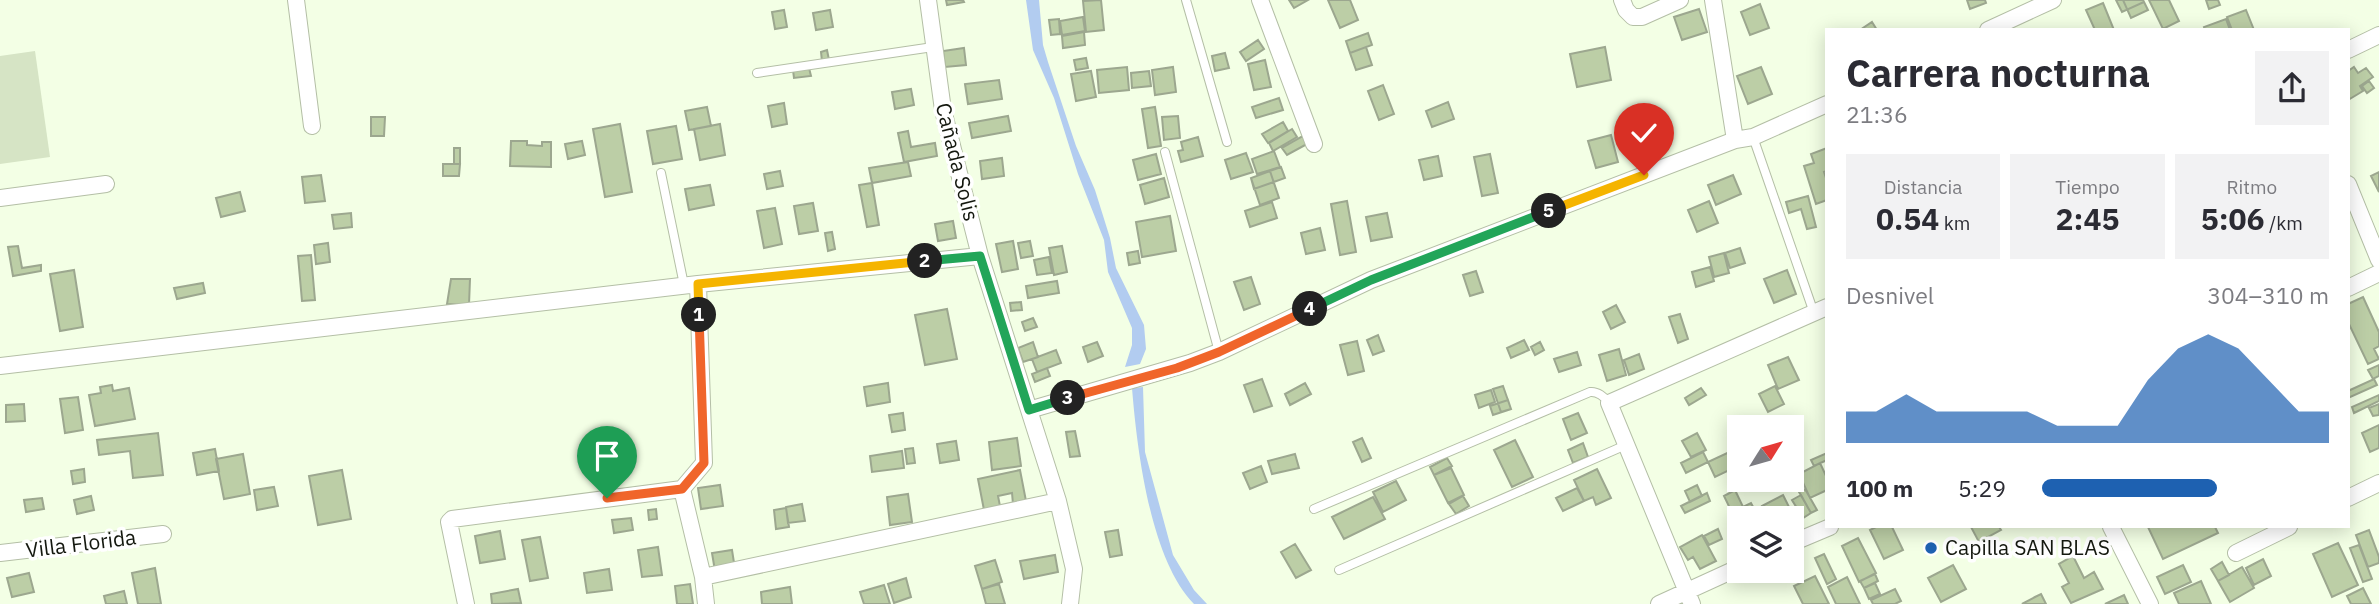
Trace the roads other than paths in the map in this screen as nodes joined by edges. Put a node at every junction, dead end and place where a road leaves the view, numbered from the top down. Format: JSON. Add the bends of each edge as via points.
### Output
{"nodes":[{"id":1,"x":296,"y":0,"type":"edge"},
{"id":2,"x":928,"y":0,"type":"edge"},
{"id":3,"x":1186,"y":0,"type":"edge"},
{"id":4,"x":1260,"y":0,"type":"edge"},
{"id":5,"x":1622,"y":0,"type":"edge"},
{"id":6,"x":1680,"y":0,"type":"edge"},
{"id":7,"x":1713,"y":0,"type":"edge"},
{"id":8,"x":2053,"y":0,"type":"edge"},
{"id":9,"x":1992,"y":28,"type":"edge"},
{"id":10,"x":2379,"y":35,"type":"edge"},
{"id":11,"x":933,"y":47,"type":"junction"},
{"id":12,"x":2350,"y":49,"type":"edge"},
{"id":13,"x":757,"y":73,"type":"dead end"},
{"id":14,"x":1825,"y":105,"type":"edge"},
{"id":15,"x":312,"y":125,"type":"dead end"},
{"id":16,"x":1753,"y":137,"type":"junction"},
{"id":17,"x":1735,"y":140,"type":"junction"},
{"id":18,"x":1227,"y":142,"type":"dead end"},
{"id":19,"x":1314,"y":144,"type":"dead end"},
{"id":20,"x":1165,"y":152,"type":"dead end"},
{"id":21,"x":661,"y":173,"type":"dead end"},
{"id":22,"x":106,"y":184,"type":"dead end"},
{"id":23,"x":2350,"y":189,"type":"edge"},
{"id":24,"x":0,"y":198,"type":"edge"},
{"id":25,"x":980,"y":256,"type":"junction"},
{"id":26,"x":2379,"y":260,"type":"edge"},
{"id":27,"x":2379,"y":273,"type":"edge"},
{"id":28,"x":691,"y":285,"type":"junction"},
{"id":29,"x":2350,"y":287,"type":"edge"},
{"id":30,"x":1821,"y":310,"type":"edge"},
{"id":31,"x":1219,"y":352,"type":"junction"},
{"id":32,"x":0,"y":366,"type":"edge"},
{"id":33,"x":1609,"y":403,"type":"junction"},
{"id":34,"x":1029,"y":410,"type":"junction"},
{"id":35,"x":1626,"y":445,"type":"junction"},
{"id":36,"x":2379,"y":483,"type":"edge"},
{"id":37,"x":682,"y":489,"type":"junction"},
{"id":38,"x":2350,"y":497,"type":"edge"},
{"id":39,"x":1058,"y":501,"type":"junction"},
{"id":40,"x":1314,"y":509,"type":"dead end"},
{"id":41,"x":1828,"y":528,"type":"edge"},
{"id":42,"x":2112,"y":528,"type":"edge"},
{"id":43,"x":2287,"y":528,"type":"edge"},
{"id":44,"x":163,"y":534,"type":"dead end"},
{"id":45,"x":1804,"y":539,"type":"edge"},
{"id":46,"x":0,"y":553,"type":"edge"},
{"id":47,"x":2236,"y":553,"type":"dead end"},
{"id":48,"x":1339,"y":570,"type":"dead end"},
{"id":49,"x":1727,"y":575,"type":"edge"},
{"id":50,"x":703,"y":577,"type":"junction"},
{"id":51,"x":1689,"y":597,"type":"edge"},
{"id":52,"x":466,"y":604,"type":"edge"},
{"id":53,"x":706,"y":604,"type":"edge"},
{"id":54,"x":1070,"y":604,"type":"edge"},
{"id":55,"x":1659,"y":604,"type":"edge"},
{"id":56,"x":2150,"y":604,"type":"edge"}],
"edges":[{"from":1,"to":15,"type":"street"},
{"from":2,"to":11,"type":"street","name":"Cañada Solis"},
{"from":3,"to":18,"type":"lane"},
{"from":4,"to":19,"type":"street"},
{"from":5,"to":6,"type":"street","via":[[1633,17],[1642,17]]},
{"from":7,"to":17,"type":"street"},
{"from":8,"to":9,"type":"street"},
{"from":10,"to":12,"type":"street"},
{"from":11,"to":13,"type":"lane"},
{"from":11,"to":25,"type":"street","name":"Cañada Solis","via":[[943,110]]},
{"from":14,"to":16,"type":"street"},
{"from":16,"to":17,"type":"street"},
{"from":16,"to":30,"type":"lane"},
{"from":17,"to":31,"type":"street","via":[[1371,280]]},
{"from":20,"to":31,"type":"lane"},
{"from":21,"to":28,"type":"lane"},
{"from":22,"to":24,"type":"street"},
{"from":23,"to":26,"type":"street"},
{"from":25,"to":28,"type":"street"},
{"from":25,"to":34,"type":"street","name":"Cañada Solis"},
{"from":27,"to":29,"type":"street"},
{"from":28,"to":32,"type":"street"},
{"from":28,"to":37,"type":"street","via":[[704,463]]},
{"from":30,"to":33,"type":"street"},
{"from":31,"to":34,"type":"street"},
{"from":33,"to":35,"type":"street"},
{"from":33,"to":40,"type":"lane","via":[[1590,392]]},
{"from":34,"to":39,"type":"street","name":"Cañada Solis"},
{"from":35,"to":48,"type":"lane"},
{"from":35,"to":51,"type":"street"},
{"from":36,"to":38,"type":"street"},
{"from":37,"to":50,"type":"street"},
{"from":37,"to":52,"type":"street","via":[[452,519]]},
{"from":39,"to":50,"type":"street"},
{"from":39,"to":54,"type":"street","name":"Cañada Solis","via":[[1074,569]]},
{"from":41,"to":45,"type":"street"},
{"from":42,"to":56,"type":"street"},
{"from":43,"to":47,"type":"street"},
{"from":44,"to":46,"type":"street","name":"Villa Florida"},
{"from":49,"to":51,"type":"street"},
{"from":50,"to":53,"type":"street"},
{"from":51,"to":55,"type":"street"}]}
